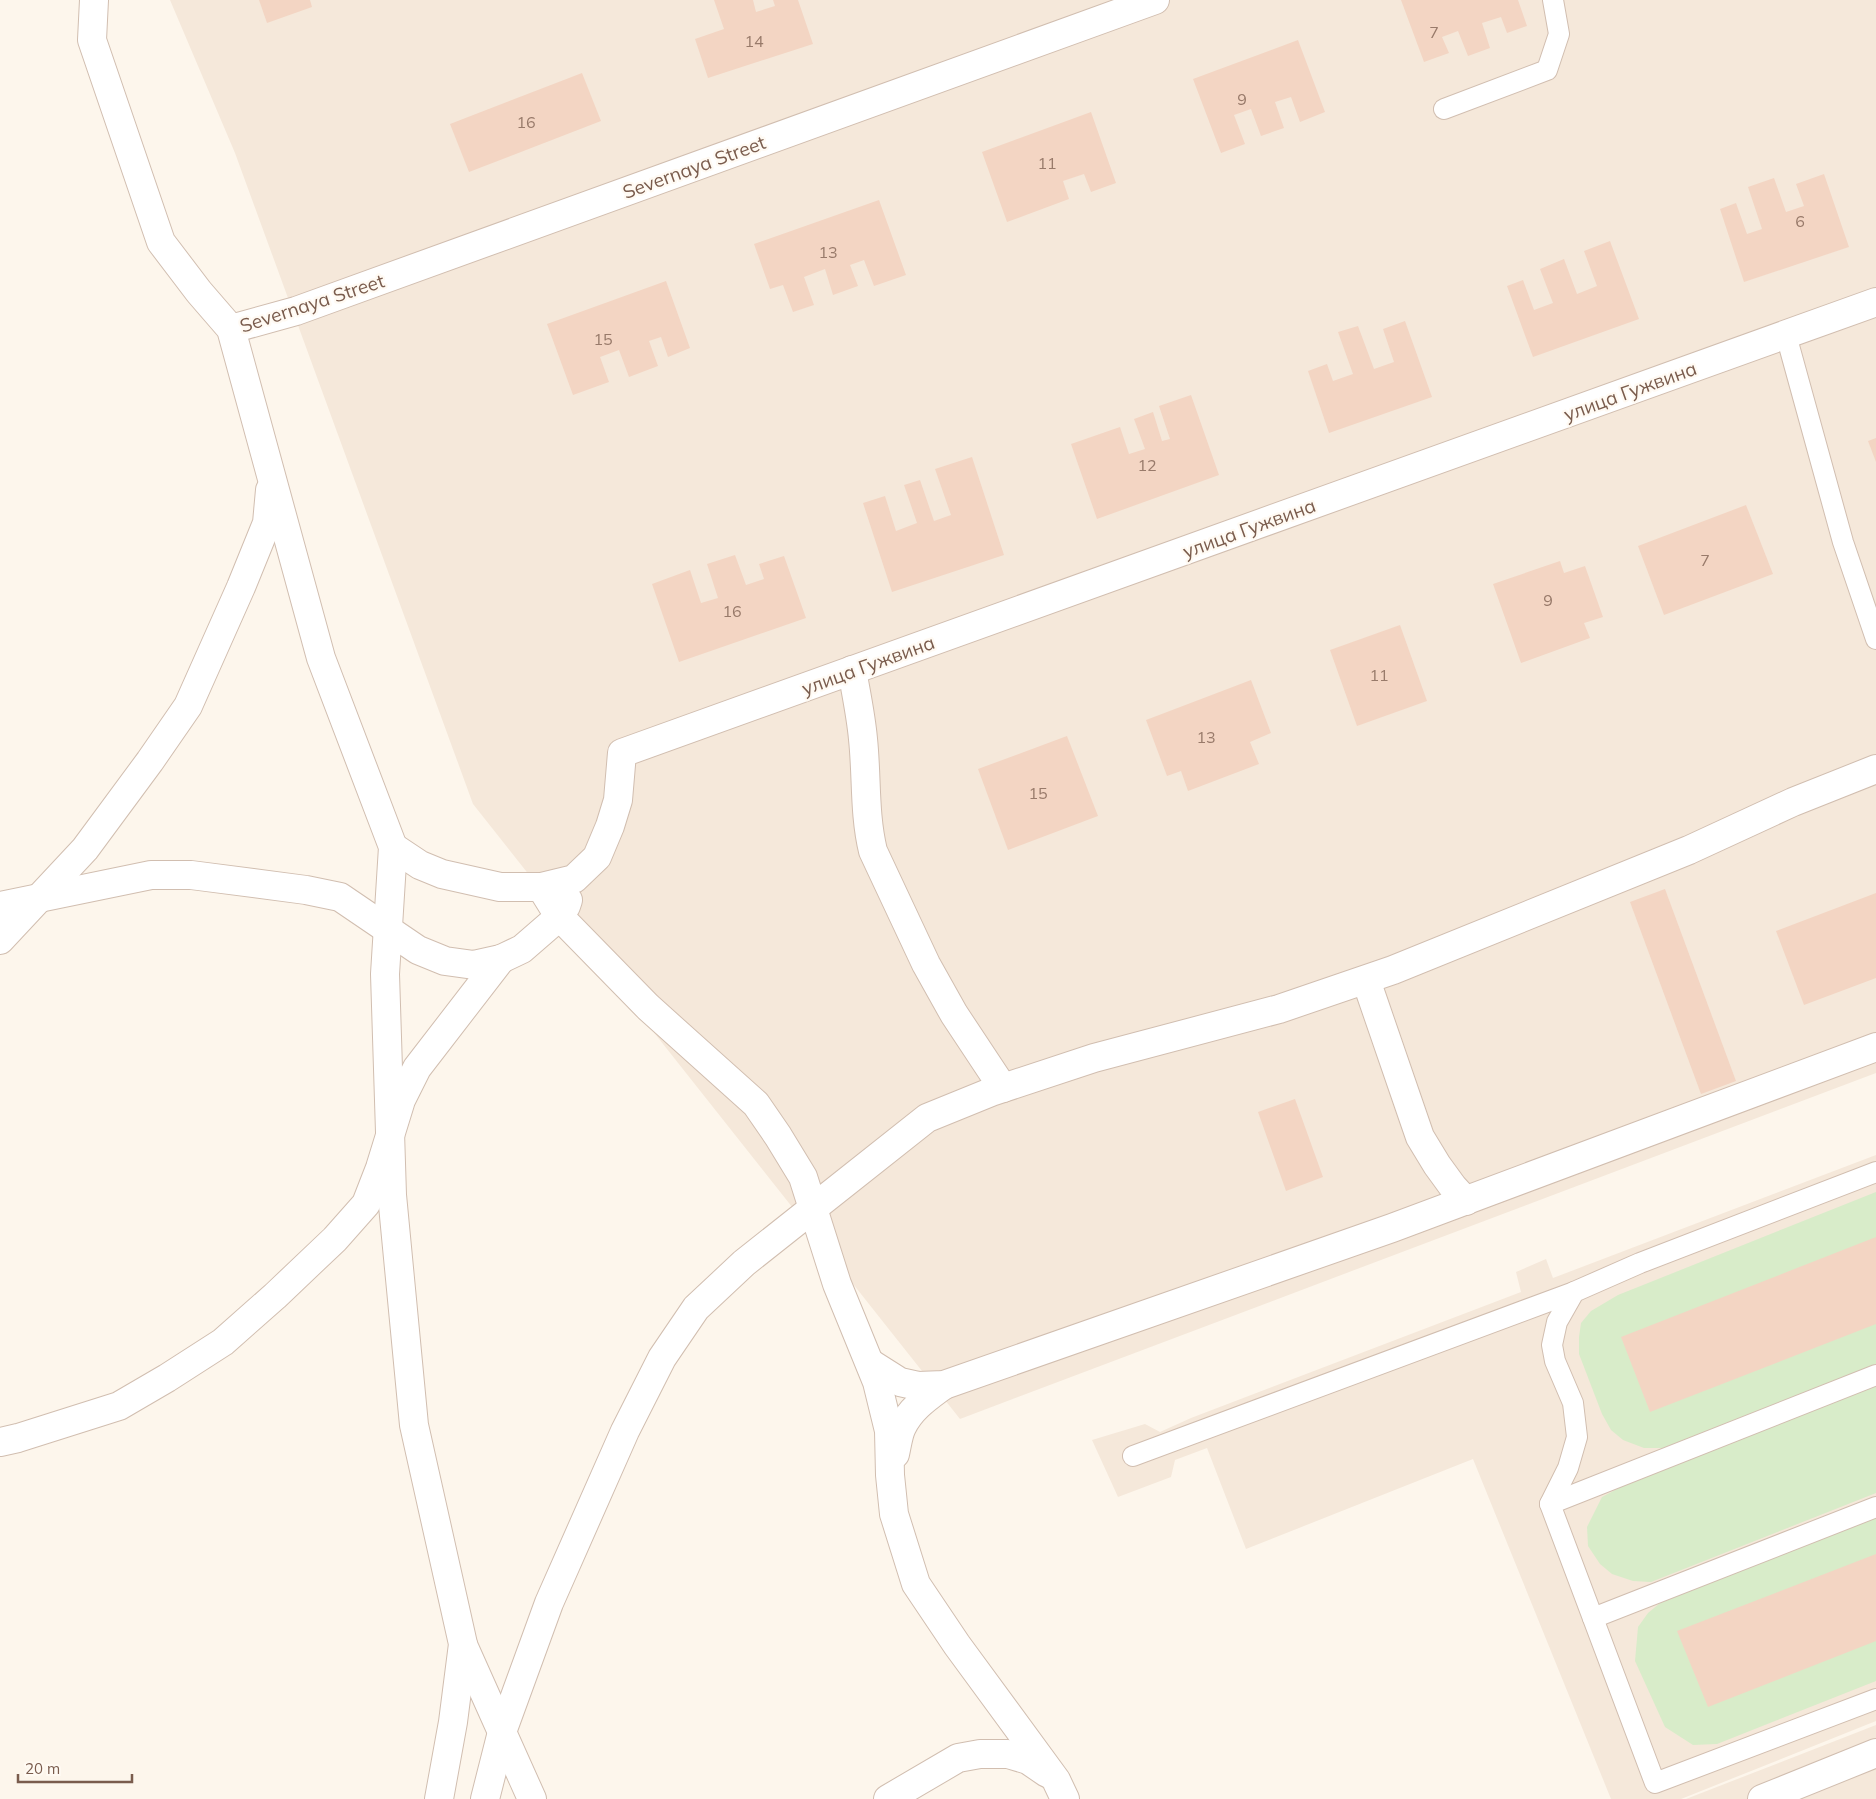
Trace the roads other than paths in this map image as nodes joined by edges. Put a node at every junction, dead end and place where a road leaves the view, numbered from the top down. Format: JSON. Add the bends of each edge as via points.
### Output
{"nodes":[{"id":1,"x":94,"y":0,"type":"edge"},
{"id":2,"x":1155,"y":0,"type":"edge"},
{"id":3,"x":1553,"y":0,"type":"edge"},
{"id":4,"x":1444,"y":109,"type":"dead end"},
{"id":5,"x":1876,"y":302,"type":"edge"},
{"id":6,"x":231,"y":329,"type":"junction"},
{"id":7,"x":1786,"y":335,"type":"junction"},
{"id":8,"x":272,"y":478,"type":"junction"},
{"id":9,"x":1876,"y":639,"type":"edge"},
{"id":10,"x":852,"y":670,"type":"junction"},
{"id":11,"x":1876,"y":769,"type":"edge"},
{"id":12,"x":393,"y":847,"type":"junction"},
{"id":13,"x":574,"y":879,"type":"junction"},
{"id":14,"x":541,"y":887,"type":"junction"},
{"id":15,"x":38,"y":898,"type":"junction"},
{"id":16,"x":0,"y":906,"type":"edge"},
{"id":17,"x":559,"y":916,"type":"junction"},
{"id":18,"x":388,"y":930,"type":"junction"},
{"id":19,"x":0,"y":940,"type":"edge"},
{"id":20,"x":501,"y":959,"type":"junction"},
{"id":21,"x":1366,"y":980,"type":"junction"},
{"id":22,"x":1876,"y":1047,"type":"edge"},
{"id":23,"x":1003,"y":1088,"type":"junction"},
{"id":24,"x":390,"y":1137,"type":"junction"},
{"id":25,"x":1876,"y":1172,"type":"edge"},
{"id":26,"x":1466,"y":1200,"type":"junction"},
{"id":27,"x":812,"y":1208,"type":"junction"},
{"id":28,"x":1574,"y":1292,"type":"junction"},
{"id":29,"x":870,"y":1363,"type":"junction"},
{"id":30,"x":1876,"y":1375,"type":"edge"},
{"id":31,"x":944,"y":1385,"type":"junction"},
{"id":32,"x":0,"y":1442,"type":"edge"},
{"id":33,"x":1134,"y":1456,"type":"dead end"},
{"id":34,"x":890,"y":1475,"type":"junction"},
{"id":35,"x":1550,"y":1504,"type":"junction"},
{"id":36,"x":1876,"y":1507,"type":"edge"},
{"id":37,"x":1593,"y":1618,"type":"junction"},
{"id":38,"x":463,"y":1644,"type":"junction"},
{"id":39,"x":1876,"y":1699,"type":"edge"},
{"id":40,"x":502,"y":1732,"type":"junction"},
{"id":41,"x":1876,"y":1753,"type":"edge"},
{"id":42,"x":1060,"y":1790,"type":"edge"},
{"id":43,"x":438,"y":1799,"type":"edge"},
{"id":44,"x":484,"y":1799,"type":"edge"},
{"id":45,"x":532,"y":1799,"type":"edge"},
{"id":46,"x":888,"y":1799,"type":"edge"},
{"id":47,"x":1762,"y":1799,"type":"edge"}],
"edges":[{"from":1,"to":6,"type":"street","via":[[92,40],[161,242],[198,292]]},
{"from":2,"to":6,"type":"street","name":"Severnaya Street","via":[[296,311]]},
{"from":3,"to":4,"type":"lane","via":[[1559,34],[1547,70]]},
{"from":5,"to":7,"type":"street","name":"улица Гужвина"},
{"from":6,"to":8,"type":"street"},
{"from":7,"to":9,"type":"lane","via":[[1844,542]]},
{"from":7,"to":10,"type":"street","name":"улица Гужвина"},
{"from":8,"to":12,"type":"street","via":[[321,658]]},
{"from":8,"to":15,"type":"street","via":[[267,523],[188,706],[85,849]]},
{"from":10,"to":13,"type":"street","name":"улица Гужвина","via":[[622,753],[618,800],[610,826],[597,856]]},
{"from":10,"to":23,"type":"street","via":[[863,740],[865,805],[873,851],[926,964],[954,1014]]},
{"from":11,"to":21,"type":"street","via":[[1793,802],[1689,850]]},
{"from":12,"to":14,"type":"street","via":[[420,865],[442,874],[500,887]]},
{"from":12,"to":18,"type":"street"},
{"from":13,"to":14,"type":"street"},
{"from":13,"to":17,"type":"street","via":[[566,906]]},
{"from":14,"to":17,"type":"street"},
{"from":15,"to":16,"type":"street"},
{"from":15,"to":18,"type":"street","via":[[151,875],[191,875],[340,897]]},
{"from":15,"to":19,"type":"street"},
{"from":17,"to":20,"type":"street","via":[[522,949]]},
{"from":17,"to":27,"type":"street","via":[[648,1007],[756,1104],[803,1177]]},
{"from":18,"to":20,"type":"street","via":[[418,950],[445,961],[474,965]]},
{"from":18,"to":24,"type":"street","via":[[385,974]]},
{"from":20,"to":24,"type":"street","via":[[417,1068],[401,1100]]},
{"from":21,"to":23,"type":"street","via":[[1279,1009],[1094,1058]]},
{"from":21,"to":26,"type":"street","via":[[1420,1137],[1453,1187]]},
{"from":22,"to":26,"type":"street"},
{"from":23,"to":27,"type":"street","via":[[926,1118]]},
{"from":24,"to":32,"type":"street","via":[[366,1204],[335,1239],[223,1342],[119,1406]]},
{"from":24,"to":38,"type":"street","via":[[392,1195],[414,1425]]},
{"from":25,"to":28,"type":"lane","via":[[1640,1263]]},
{"from":26,"to":31,"type":"street"},
{"from":27,"to":29,"type":"street","via":[[837,1284]]},
{"from":27,"to":40,"type":"street","via":[[744,1263],[696,1308],[662,1358],[625,1431],[549,1603]]},
{"from":28,"to":33,"type":"lane"},
{"from":28,"to":35,"type":"lane","via":[[1556,1322],[1552,1346],[1573,1403],[1576,1437],[1568,1468]]},
{"from":29,"to":31,"type":"street","via":[[900,1382],[918,1386]]},
{"from":29,"to":34,"type":"street","via":[[890,1431]]},
{"from":30,"to":35,"type":"lane"},
{"from":31,"to":34,"type":"street","via":[[923,1400],[901,1428]]},
{"from":34,"to":42,"type":"street","via":[[894,1514],[916,1584]]},
{"from":35,"to":37,"type":"lane"},
{"from":36,"to":37,"type":"lane"},
{"from":37,"to":39,"type":"lane","via":[[1655,1783]]},
{"from":38,"to":40,"type":"street"},
{"from":38,"to":43,"type":"street","via":[[453,1722]]},
{"from":40,"to":44,"type":"street"},
{"from":40,"to":45,"type":"street"},
{"from":41,"to":47,"type":"street"},
{"from":42,"to":46,"type":"street","via":[[1028,1760],[1008,1754],[980,1754],[958,1758]]}]}
